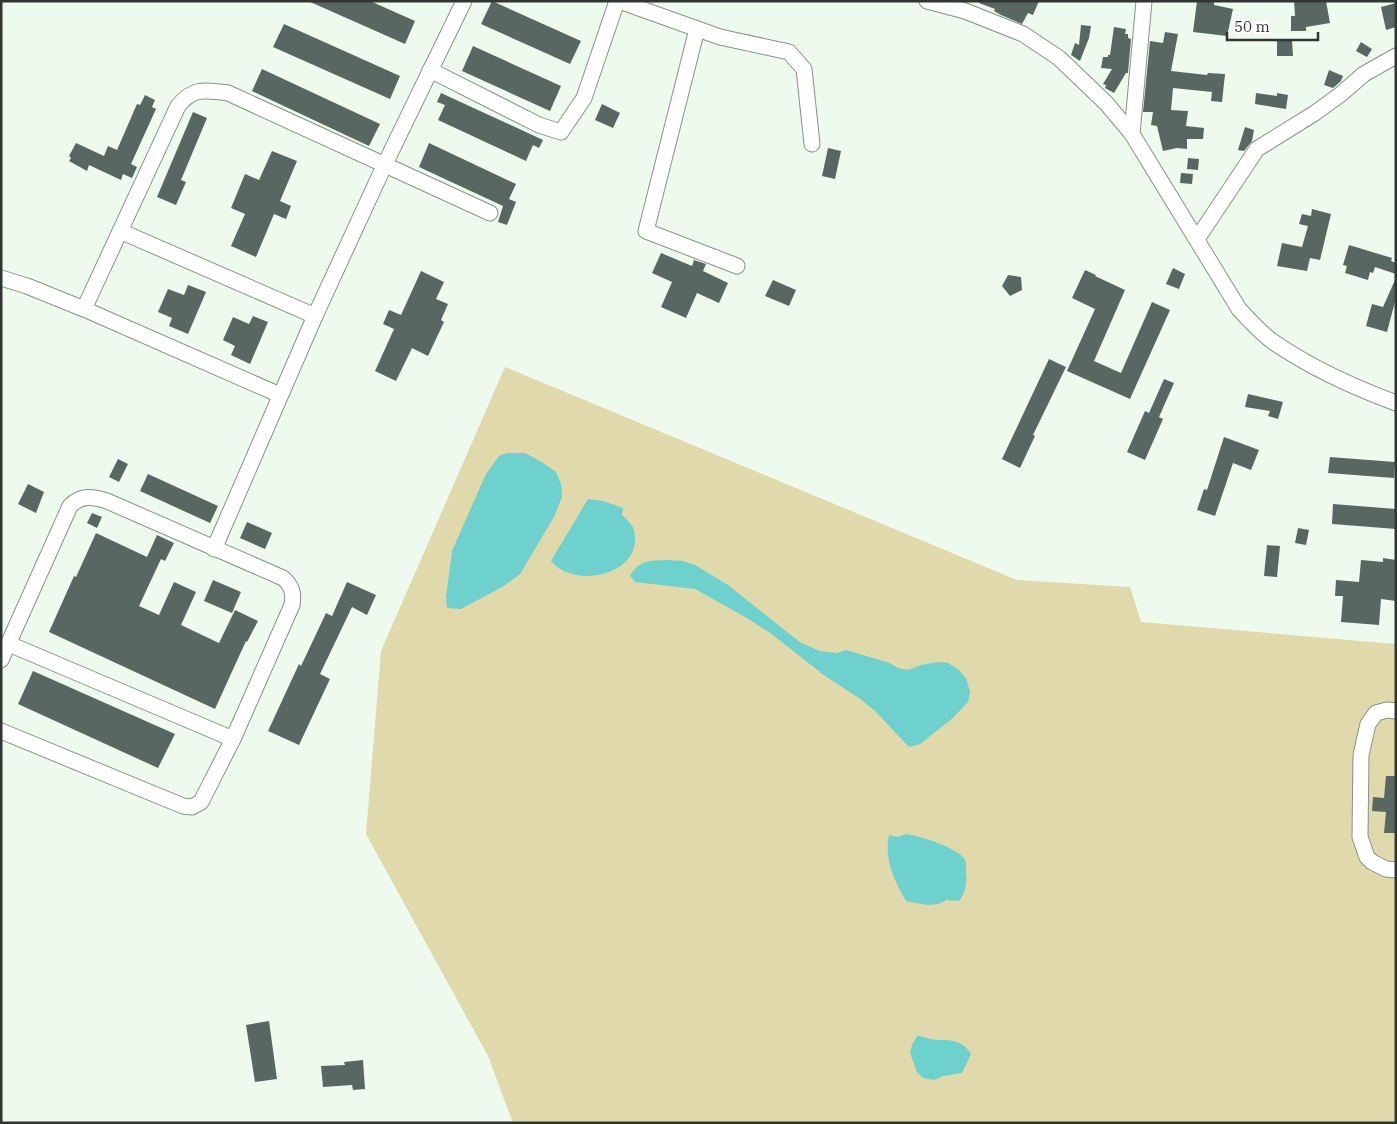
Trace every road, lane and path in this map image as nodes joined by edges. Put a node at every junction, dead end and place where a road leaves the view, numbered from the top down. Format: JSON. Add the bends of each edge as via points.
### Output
{"nodes":[{"id":1,"x":464,"y":1,"type":"edge"},
{"id":2,"x":618,"y":1,"type":"edge"},
{"id":3,"x":927,"y":1,"type":"edge"},
{"id":4,"x":1144,"y":1,"type":"edge"},
{"id":5,"x":697,"y":29,"type":"junction"},
{"id":6,"x":1396,"y":56,"type":"edge"},
{"id":7,"x":430,"y":70,"type":"junction"},
{"id":8,"x":1132,"y":134,"type":"junction"},
{"id":9,"x":812,"y":144,"type":"dead end"},
{"id":10,"x":384,"y":164,"type":"junction"},
{"id":11,"x":490,"y":213,"type":"dead end"},
{"id":12,"x":120,"y":230,"type":"junction"},
{"id":13,"x":1197,"y":238,"type":"junction"},
{"id":14,"x":737,"y":266,"type":"dead end"},
{"id":15,"x":1,"y":278,"type":"edge"},
{"id":16,"x":84,"y":310,"type":"junction"},
{"id":17,"x":314,"y":316,"type":"junction"},
{"id":18,"x":280,"y":395,"type":"junction"},
{"id":19,"x":1396,"y":403,"type":"edge"},
{"id":20,"x":214,"y":549,"type":"junction"},
{"id":21,"x":8,"y":644,"type":"junction"},
{"id":22,"x":1,"y":660,"type":"edge"},
{"id":23,"x":1396,"y":710,"type":"edge"},
{"id":24,"x":1,"y":731,"type":"edge"},
{"id":25,"x":232,"y":739,"type":"junction"},
{"id":26,"x":1396,"y":870,"type":"edge"}],
"edges":[{"from":1,"to":7,"type":"street"},
{"from":2,"to":5,"type":"street"},
{"from":2,"to":7,"type":"street","via":[[584,98],[561,132],[539,125]]},
{"from":3,"to":8,"type":"street","via":[[965,11],[1023,34],[1058,58],[1106,103]]},
{"from":4,"to":8,"type":"street"},
{"from":5,"to":9,"type":"street","via":[[788,52],[804,70]]},
{"from":5,"to":14,"type":"street","via":[[646,231]]},
{"from":6,"to":13,"type":"street","via":[[1364,74],[1341,94],[1257,149]]},
{"from":7,"to":10,"type":"street"},
{"from":8,"to":13,"type":"street"},
{"from":10,"to":11,"type":"street"},
{"from":10,"to":12,"type":"street","via":[[228,93],[204,90],[185,97],[178,106]]},
{"from":10,"to":17,"type":"street"},
{"from":12,"to":16,"type":"street"},
{"from":12,"to":17,"type":"street"},
{"from":13,"to":19,"type":"street","via":[[1239,309],[1272,340],[1317,368]]},
{"from":15,"to":16,"type":"street"},
{"from":16,"to":18,"type":"street"},
{"from":17,"to":18,"type":"street"},
{"from":18,"to":20,"type":"street"},
{"from":20,"to":21,"type":"street","via":[[106,501],[86,496],[77,499],[64,517]]},
{"from":20,"to":25,"type":"street","via":[[283,578],[292,589],[293,596],[292,605]]},
{"from":21,"to":22,"type":"street"},
{"from":21,"to":25,"type":"street"},
{"from":23,"to":26,"type":"street","via":[[1376,713],[1368,724],[1360,755],[1360,837],[1372,862]]},
{"from":24,"to":25,"type":"street","via":[[192,807],[201,802]]}]}
